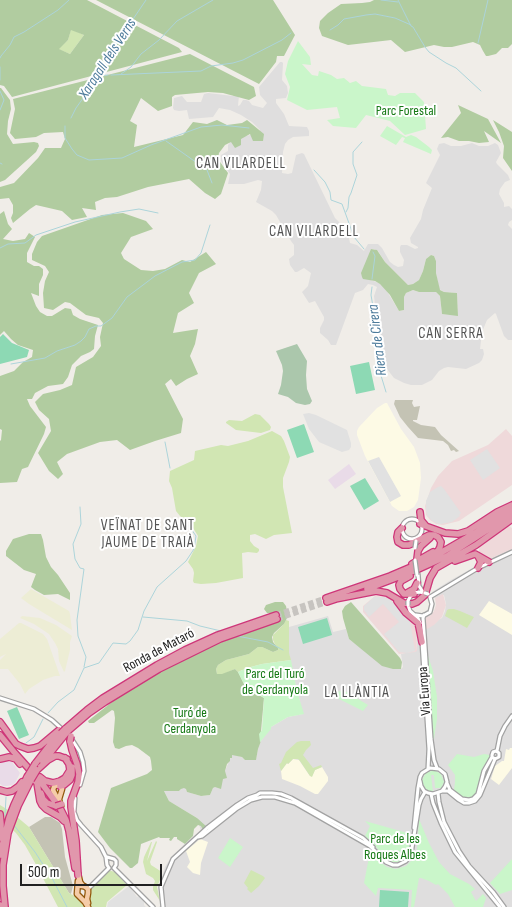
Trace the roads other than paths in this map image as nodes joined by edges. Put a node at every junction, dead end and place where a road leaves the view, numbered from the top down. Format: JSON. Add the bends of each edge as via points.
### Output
{"nodes":[{"id":1,"x":512,"y":507,"type":"edge"},
{"id":2,"x":420,"y":512,"type":"dead end"},
{"id":3,"x":512,"y":514,"type":"edge"},
{"id":4,"x":512,"y":519,"type":"edge"},
{"id":5,"x":420,"y":524,"type":"junction"},
{"id":6,"x":494,"y":526,"type":"junction"},
{"id":7,"x":402,"y":528,"type":"junction"},
{"id":8,"x":430,"y":528,"type":"junction"},
{"id":9,"x":421,"y":532,"type":"junction"},
{"id":10,"x":405,"y":535,"type":"junction"},
{"id":11,"x":414,"y":541,"type":"junction"},
{"id":12,"x":512,"y":552,"type":"edge"},
{"id":13,"x":464,"y":558,"type":"junction"},
{"id":14,"x":415,"y":560,"type":"junction"},
{"id":15,"x":489,"y":562,"type":"junction"},
{"id":16,"x":478,"y":568,"type":"junction"},
{"id":17,"x":434,"y":570,"type":"junction"},
{"id":18,"x":415,"y":575,"type":"junction"},
{"id":19,"x":417,"y":582,"type":"junction"},
{"id":20,"x":341,"y":592,"type":"junction"},
{"id":21,"x":416,"y":593,"type":"junction"},
{"id":22,"x":427,"y":594,"type":"junction"},
{"id":23,"x":392,"y":596,"type":"junction"},
{"id":24,"x":335,"y":599,"type":"junction"},
{"id":25,"x":415,"y":615,"type":"junction"},
{"id":26,"x":424,"y":615,"type":"junction"},
{"id":27,"x":422,"y":642,"type":"junction"},
{"id":28,"x":0,"y":698,"type":"edge"},
{"id":29,"x":512,"y":716,"type":"edge"},
{"id":30,"x":0,"y":722,"type":"edge"},
{"id":31,"x":0,"y":730,"type":"edge"},
{"id":32,"x":64,"y":733,"type":"junction"},
{"id":33,"x":0,"y":734,"type":"edge"},
{"id":34,"x":497,"y":751,"type":"junction"},
{"id":35,"x":65,"y":758,"type":"junction"},
{"id":36,"x":494,"y":758,"type":"junction"},
{"id":37,"x":0,"y":759,"type":"edge"},
{"id":38,"x":78,"y":768,"type":"junction"},
{"id":39,"x":437,"y":768,"type":"junction"},
{"id":40,"x":428,"y":769,"type":"junction"},
{"id":41,"x":32,"y":772,"type":"junction"},
{"id":42,"x":420,"y":781,"type":"junction"},
{"id":43,"x":446,"y":782,"type":"junction"},
{"id":44,"x":57,"y":786,"type":"junction"},
{"id":45,"x":0,"y":790,"type":"edge"},
{"id":46,"x":442,"y":791,"type":"junction"},
{"id":47,"x":425,"y":792,"type":"junction"},
{"id":48,"x":61,"y":793,"type":"junction"},
{"id":49,"x":438,"y":793,"type":"junction"},
{"id":50,"x":55,"y":794,"type":"junction"},
{"id":51,"x":431,"y":794,"type":"junction"},
{"id":52,"x":259,"y":796,"type":"junction"},
{"id":53,"x":59,"y":805,"type":"junction"},
{"id":54,"x":0,"y":814,"type":"edge"},
{"id":55,"x":206,"y":830,"type":"junction"},
{"id":56,"x":415,"y":831,"type":"junction"},
{"id":57,"x":5,"y":832,"type":"edge"},
{"id":58,"x":204,"y":834,"type":"junction"},
{"id":59,"x":198,"y":837,"type":"junction"},
{"id":60,"x":0,"y":842,"type":"edge"},
{"id":61,"x":0,"y":855,"type":"edge"},
{"id":62,"x":74,"y":857,"type":"junction"},
{"id":63,"x":108,"y":859,"type":"junction"},
{"id":64,"x":75,"y":868,"type":"joint"},
{"id":65,"x":109,"y":868,"type":"junction"},
{"id":66,"x":114,"y":868,"type":"junction"},
{"id":67,"x":78,"y":875,"type":"junction"},
{"id":68,"x":83,"y":887,"type":"junction"},
{"id":69,"x":87,"y":895,"type":"junction"},
{"id":70,"x":81,"y":897,"type":"junction"},
{"id":71,"x":5,"y":907,"type":"edge"},
{"id":72,"x":88,"y":907,"type":"edge"},
{"id":73,"x":153,"y":907,"type":"edge"},
{"id":74,"x":163,"y":907,"type":"edge"},
{"id":75,"x":502,"y":907,"type":"edge"}],
"edges":[{"from":1,"to":8,"type":"highway","via":[[497,512],[463,533],[449,534]]},
{"from":1,"to":20,"type":"highway","via":[[475,534],[430,559]]},
{"from":2,"to":8,"type":"highway","via":[[422,521]]},
{"from":3,"to":6,"type":"highway"},
{"from":4,"to":17,"type":"highway"},
{"from":5,"to":7,"type":"street","via":[[411,520]]},
{"from":5,"to":8,"type":"highway"},
{"from":5,"to":9,"type":"street"},
{"from":6,"to":18,"type":"highway"},
{"from":6,"to":24,"type":"highway","via":[[430,564]]},
{"from":7,"to":10,"type":"street"},
{"from":7,"to":14,"type":"highway","via":[[397,537],[403,545],[430,535],[438,537],[441,542],[438,551]]},
{"from":9,"to":10,"type":"street","via":[[414,538]]},
{"from":9,"to":11,"type":"street"},
{"from":10,"to":11,"type":"street"},
{"from":11,"to":14,"type":"street","bridge":true},
{"from":12,"to":15,"type":"street"},
{"from":13,"to":15,"type":"highway","via":[[475,554]]},
{"from":13,"to":16,"type":"highway","via":[[478,557],[481,562]]},
{"from":13,"to":17,"type":"highway"},
{"from":14,"to":14,"type":"highway","via":[[425,541],[438,540],[438,549]]},
{"from":14,"to":18,"type":"street","bridge":true},
{"from":14,"to":20,"type":"highway"},
{"from":15,"to":16,"type":"street"},
{"from":16,"to":22,"type":"street"},
{"from":17,"to":23,"type":"highway","via":[[420,601],[406,603]]},
{"from":18,"to":19,"type":"street"},
{"from":18,"to":19,"type":"highway","via":[[401,584],[401,588],[406,593],[411,592]]},
{"from":18,"to":21,"type":"street","via":[[419,586]]},
{"from":18,"to":21,"type":"highway","via":[[401,582],[400,589],[404,594]]},
{"from":19,"to":21,"type":"street"},
{"from":20,"to":24,"type":"highway","via":[[326,600]]},
{"from":21,"to":22,"type":"street","bridge":true},
{"from":21,"to":25,"type":"street","bridge":true,"via":[[408,602]]},
{"from":22,"to":26,"type":"street","via":[[432,608]]},
{"from":23,"to":24,"type":"highway","via":[[372,591]]},
{"from":23,"to":27,"type":"highway","via":[[418,623]]},
{"from":25,"to":26,"type":"street"},
{"from":25,"to":27,"type":"street","name":"Via Europa","via":[[420,623]]},
{"from":26,"to":39,"type":"street","name":"Via Europa","via":[[431,736]]},
{"from":27,"to":40,"type":"street","name":"Via Europa"},
{"from":28,"to":63,"type":"street","via":[[47,716],[74,743],[84,771],[74,799],[74,812]]},
{"from":29,"to":34,"type":"street","via":[[500,736]]},
{"from":30,"to":32,"type":"highway","via":[[12,740],[25,748],[40,746]]},
{"from":31,"to":41,"type":"highway"},
{"from":32,"to":32,"type":"highway","name":"Ronda de Mataró","via":[[159,669],[220,639],[276,617],[226,632],[157,665],[91,704]]},
{"from":32,"to":38,"type":"highway"},
{"from":32,"to":41,"type":"highway","via":[[52,742]]},
{"from":33,"to":41,"type":"highway"},
{"from":34,"to":36,"type":"street","via":[[492,753]]},
{"from":34,"to":36,"type":"street","via":[[499,758]]},
{"from":35,"to":41,"type":"highway","via":[[51,758]]},
{"from":35,"to":41,"type":"highway","via":[[70,770],[60,782],[45,781]]},
{"from":35,"to":44,"type":"highway","via":[[72,765],[72,775],[66,784]]},
{"from":36,"to":43,"type":"street","via":[[484,770],[478,794],[473,799],[462,799],[450,790]]},
{"from":36,"to":46,"type":"street","via":[[480,796],[475,801],[464,803],[448,791]]},
{"from":37,"to":62,"type":"highway","via":[[16,760],[34,778],[42,805],[65,823]]},
{"from":38,"to":53,"type":"highway","via":[[76,783],[68,799]]},
{"from":38,"to":67,"type":"highway","via":[[79,777],[71,807]]},
{"from":39,"to":40,"type":"street"},
{"from":39,"to":43,"type":"street","via":[[445,774]]},
{"from":40,"to":42,"type":"street","via":[[422,773]]},
{"from":41,"to":44,"type":"highway","via":[[44,783]]},
{"from":41,"to":45,"type":"highway","via":[[15,789]]},
{"from":41,"to":53,"type":"highway","via":[[45,801]]},
{"from":41,"to":57,"type":"highway"},
{"from":41,"to":62,"type":"highway","via":[[52,796],[64,818]]},
{"from":42,"to":47,"type":"street"},
{"from":42,"to":56,"type":"street"},
{"from":43,"to":46,"type":"street"},
{"from":44,"to":48,"type":"main road"},
{"from":44,"to":50,"type":"main road","via":[[53,789]]},
{"from":46,"to":49,"type":"street"},
{"from":47,"to":51,"type":"street"},
{"from":47,"to":56,"type":"street","via":[[419,805]]},
{"from":48,"to":50,"type":"main road"},
{"from":48,"to":53,"type":"main road"},
{"from":49,"to":51,"type":"street"},
{"from":49,"to":75,"type":"street","via":[[444,822],[458,851]]},
{"from":50,"to":53,"type":"main road"},
{"from":51,"to":75,"type":"street","via":[[440,823],[455,852]]},
{"from":52,"to":55,"type":"street","via":[[237,805]]},
{"from":52,"to":56,"type":"street","via":[[274,793],[294,799],[366,841],[391,864],[406,861],[412,852]]},
{"from":52,"to":58,"type":"street","via":[[246,801]]},
{"from":53,"to":62,"type":"main road","via":[[68,823]]},
{"from":54,"to":57,"type":"highway"},
{"from":55,"to":58,"type":"street"},
{"from":55,"to":59,"type":"street"},
{"from":57,"to":60,"type":"highway"},
{"from":57,"to":61,"type":"highway"},
{"from":57,"to":71,"type":"highway"},
{"from":58,"to":59,"type":"street"},
{"from":59,"to":74,"type":"street","via":[[171,862],[161,887]]},
{"from":62,"to":64,"type":"highway"},
{"from":62,"to":67,"type":"main road"},
{"from":63,"to":65,"type":"street"},
{"from":63,"to":66,"type":"street","via":[[116,861]]},
{"from":64,"to":68,"type":"main road"},
{"from":65,"to":66,"type":"street"},
{"from":65,"to":68,"type":"street"},
{"from":66,"to":73,"type":"street"},
{"from":67,"to":68,"type":"main road"},
{"from":68,"to":69,"type":"main road"},
{"from":68,"to":70,"type":"main road","via":[[76,891]]},
{"from":69,"to":70,"type":"main road"},
{"from":69,"to":72,"type":"main road"},
{"from":70,"to":72,"type":"main road"}]}
